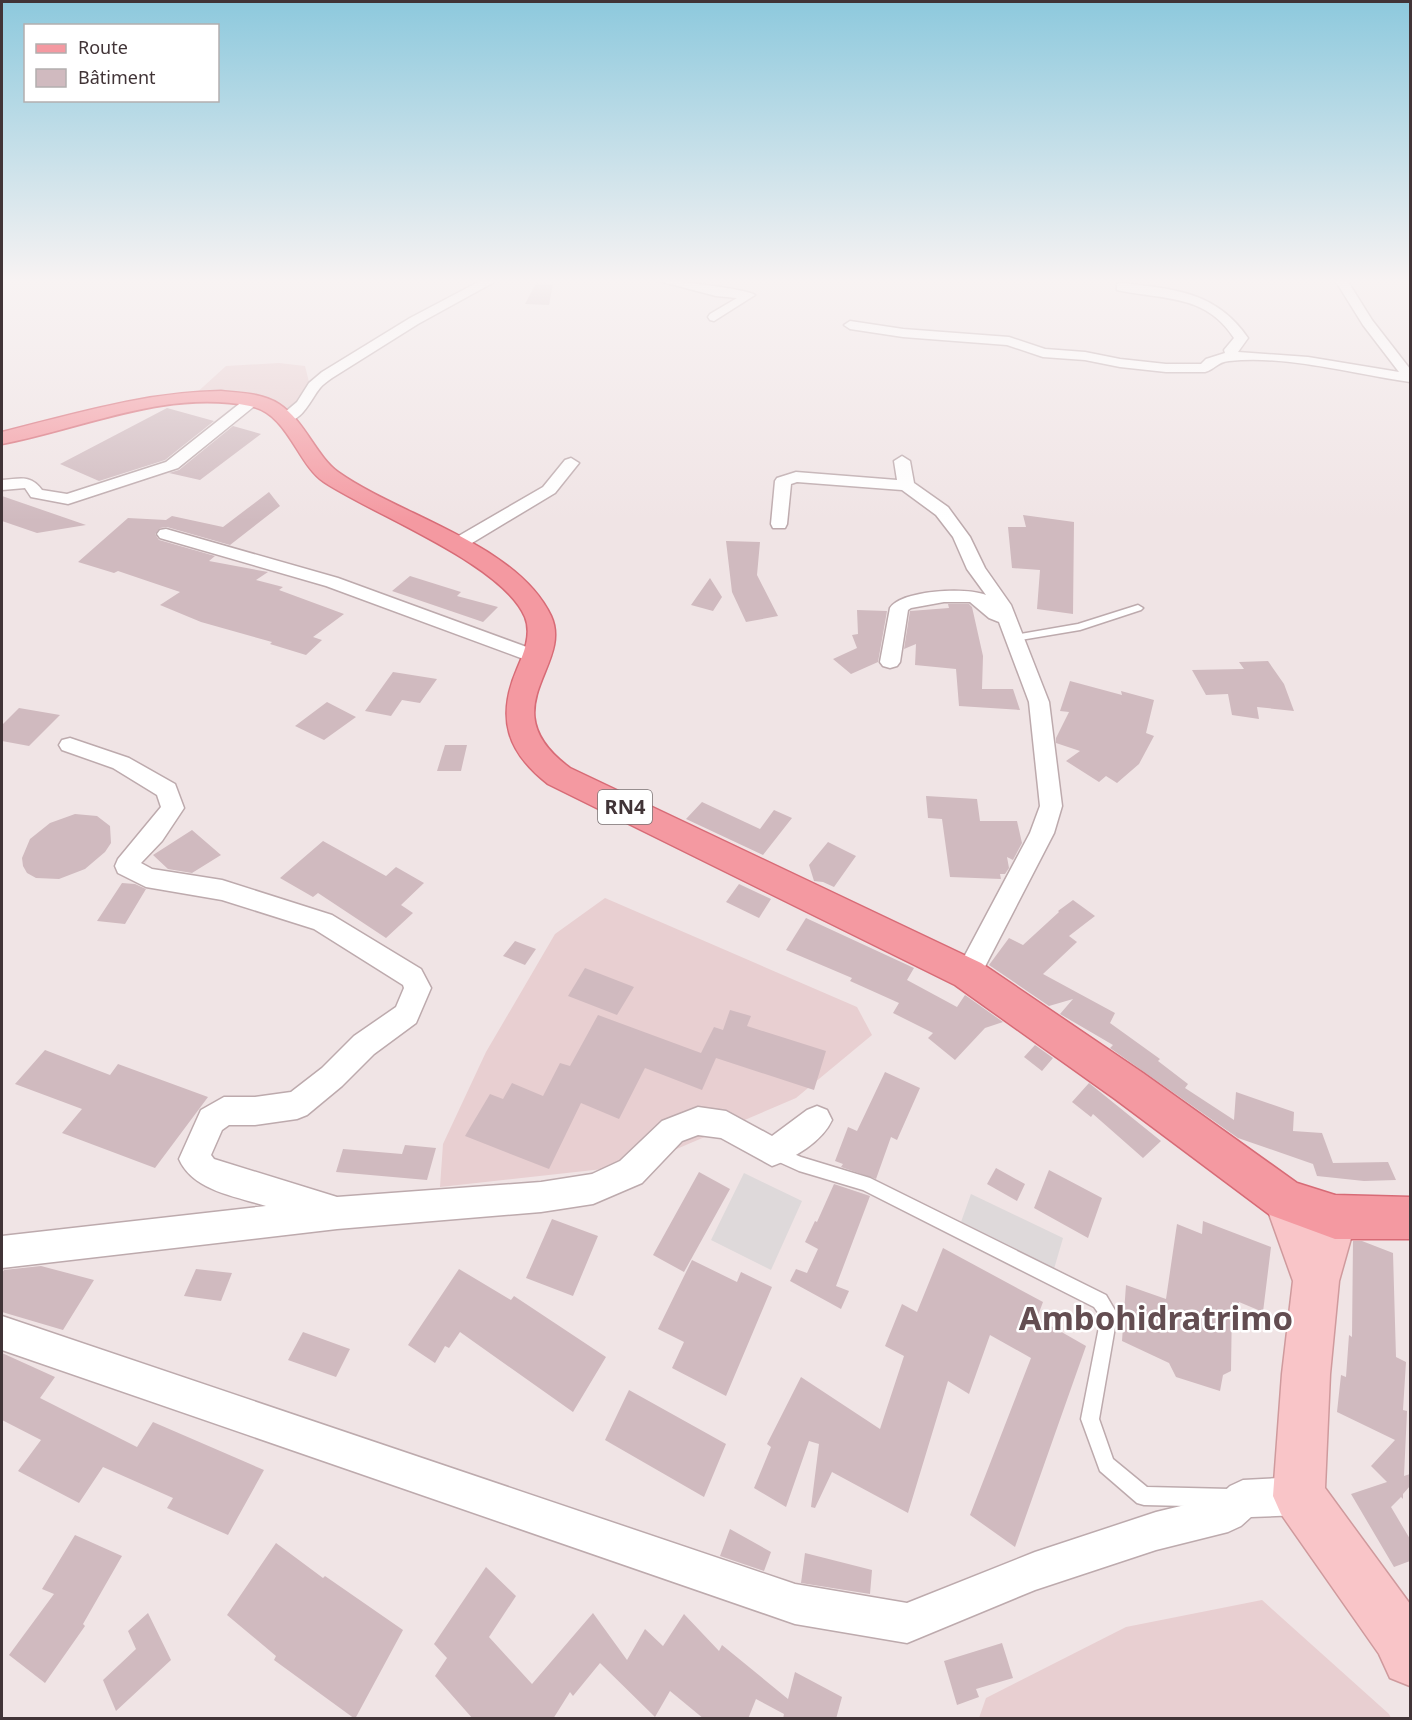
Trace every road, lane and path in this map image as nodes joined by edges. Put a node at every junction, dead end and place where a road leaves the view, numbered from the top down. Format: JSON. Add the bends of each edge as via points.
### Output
{"nodes":[{"id":1,"x":351,"y":360,"type":"edge"},
{"id":2,"x":1103,"y":360,"type":"edge"},
{"id":3,"x":1214,"y":360,"type":"edge"},
{"id":4,"x":1298,"y":360,"type":"edge"},
{"id":5,"x":1397,"y":360,"type":"edge"},
{"id":6,"x":1410,"y":377,"type":"edge"},
{"id":7,"x":253,"y":400,"type":"junction"},
{"id":8,"x":285,"y":418,"type":"junction"},
{"id":9,"x":2,"y":438,"type":"edge"},
{"id":10,"x":902,"y":461,"type":"dead end"},
{"id":11,"x":571,"y":463,"type":"dead end"},
{"id":12,"x":2,"y":485,"type":"edge"},
{"id":13,"x":906,"y":485,"type":"junction"},
{"id":14,"x":779,"y":524,"type":"dead end"},
{"id":15,"x":166,"y":534,"type":"dead end"},
{"id":16,"x":456,"y":545,"type":"junction"},
{"id":17,"x":1138,"y":608,"type":"dead end"},
{"id":18,"x":1007,"y":617,"type":"junction"},
{"id":19,"x":1016,"y":638,"type":"junction"},
{"id":20,"x":536,"y":657,"type":"junction"},
{"id":21,"x":890,"y":662,"type":"dead end"},
{"id":22,"x":70,"y":745,"type":"dead end"},
{"id":23,"x":968,"y":974,"type":"junction"},
{"id":24,"x":817,"y":1119,"type":"dead end"},
{"id":25,"x":772,"y":1152,"type":"junction"},
{"id":26,"x":1285,"y":1200,"type":"junction"},
{"id":27,"x":337,"y":1213,"type":"junction"},
{"id":28,"x":1335,"y":1217,"type":"junction"},
{"id":29,"x":1397,"y":1219,"type":"edge"},
{"id":30,"x":2,"y":1252,"type":"edge"},
{"id":31,"x":1316,"y":1281,"type":"junction"},
{"id":32,"x":2,"y":1333,"type":"edge"},
{"id":33,"x":1299,"y":1496,"type":"junction"},
{"id":34,"x":1243,"y":1498,"type":"junction"},
{"id":35,"x":1410,"y":1658,"type":"edge"}],
"edges":[{"from":1,"to":8,"type":"street","via":[[314,386],[303,405]]},
{"from":2,"to":3,"type":"street","via":[[1205,368]]},
{"from":4,"to":6,"type":"street"},
{"from":5,"to":6,"type":"street"},
{"from":7,"to":8,"type":"main road","number":"RN4","via":[[274,408]]},
{"from":7,"to":9,"type":"main road","number":"RN4","via":[[213,396],[168,400]]},
{"from":7,"to":12,"type":"street","via":[[172,465],[68,499],[37,494],[29,483]]},
{"from":8,"to":16,"type":"main road","number":"RN4","via":[[328,475]]},
{"from":10,"to":13,"type":"street"},
{"from":11,"to":16,"type":"street","via":[[549,490]]},
{"from":13,"to":14,"type":"street","via":[[796,477],[783,481]]},
{"from":13,"to":18,"type":"street","via":[[942,511]]},
{"from":15,"to":20,"type":"street","via":[[332,582]]},
{"from":16,"to":20,"type":"main road","number":"RN4","via":[[526,595],[539,618],[541,637]]},
{"from":17,"to":19,"type":"lane","via":[[1080,627]]},
{"from":18,"to":19,"type":"street"},
{"from":18,"to":21,"type":"street","via":[[993,614],[980,599],[969,596],[905,604],[899,608]]},
{"from":19,"to":23,"type":"street","via":[[1039,702],[1051,806],[1016,887]]},
{"from":20,"to":23,"type":"main road","number":"RN4","via":[[520,709],[524,732],[540,762],[559,776]]},
{"from":22,"to":27,"type":"street","via":[[121,763],[167,790],[173,808],[127,866],[146,878],[222,890],[323,922],[412,977],[418,988],[406,1015],[364,1045],[332,1077],[297,1105],[224,1111],[211,1120],[194,1159],[205,1171]]},
{"from":23,"to":26,"type":"main road","number":"RN4"},
{"from":24,"to":25,"type":"street"},
{"from":25,"to":27,"type":"street","via":[[726,1125],[698,1121],[672,1131],[631,1172],[593,1189]]},
{"from":25,"to":34,"type":"lane","via":[[865,1183],[1100,1301],[1108,1312],[1107,1327],[1090,1419],[1106,1466],[1144,1496]]},
{"from":26,"to":28,"type":"main road","number":"RN4"},
{"from":26,"to":31,"type":"street"},
{"from":27,"to":30,"type":"street"},
{"from":28,"to":29,"type":"main road","number":"RN4"},
{"from":28,"to":31,"type":"street"},
{"from":31,"to":33,"type":"street"},
{"from":32,"to":34,"type":"street","via":[[795,1604],[907,1623],[1035,1571],[1156,1531],[1228,1513]]},
{"from":33,"to":34,"type":"street"},
{"from":33,"to":35,"type":"street","via":[[1399,1634]]}]}
